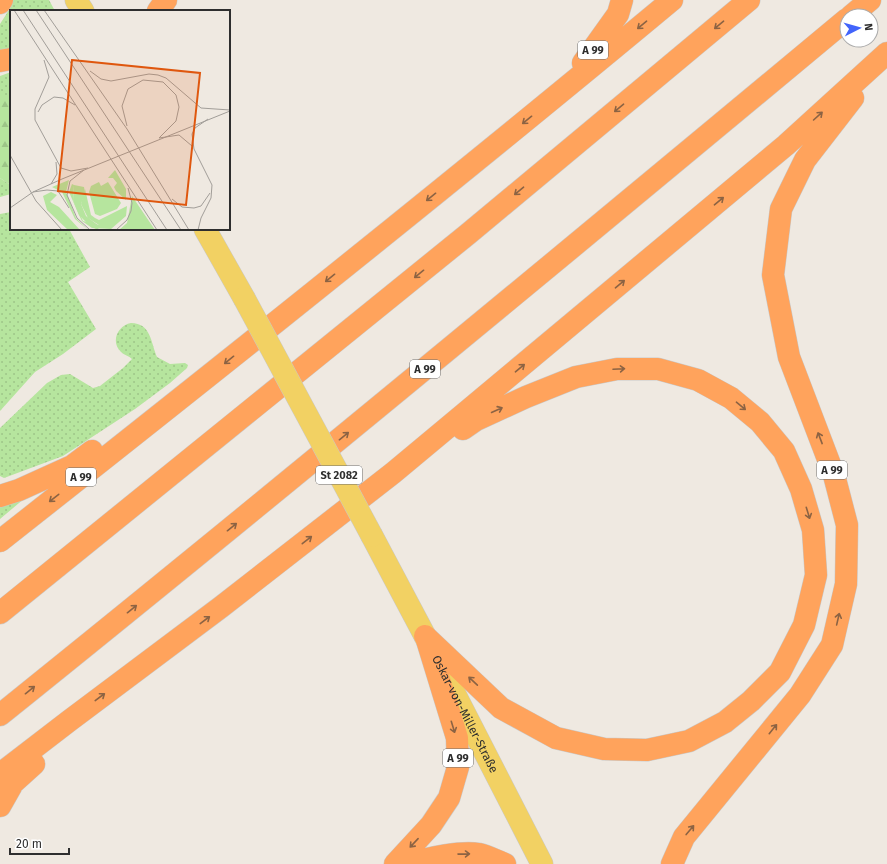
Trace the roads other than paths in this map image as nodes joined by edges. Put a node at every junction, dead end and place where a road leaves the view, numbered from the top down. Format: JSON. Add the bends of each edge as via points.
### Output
{"nodes":[{"id":1,"x":2,"y":0,"type":"edge"},
{"id":2,"x":76,"y":0,"type":"edge"},
{"id":3,"x":166,"y":0,"type":"edge"},
{"id":4,"x":622,"y":0,"type":"edge"},
{"id":5,"x":672,"y":0,"type":"edge"},
{"id":6,"x":749,"y":0,"type":"edge"},
{"id":7,"x":870,"y":0,"type":"edge"},
{"id":8,"x":0,"y":3,"type":"edge"},
{"id":9,"x":860,"y":8,"type":"edge"},
{"id":10,"x":82,"y":10,"type":"edge"},
{"id":11,"x":159,"y":10,"type":"edge"},
{"id":12,"x":839,"y":26,"type":"edge"},
{"id":13,"x":887,"y":53,"type":"edge"},
{"id":14,"x":10,"y":59,"type":"edge"},
{"id":15,"x":0,"y":61,"type":"edge"},
{"id":16,"x":887,"y":66,"type":"edge"},
{"id":17,"x":557,"y":96,"type":"junction"},
{"id":18,"x":206,"y":230,"type":"edge"},
{"id":19,"x":162,"y":414,"type":"junction"},
{"id":20,"x":393,"y":473,"type":"junction"},
{"id":21,"x":0,"y":496,"type":"edge"},
{"id":22,"x":0,"y":541,"type":"edge"},
{"id":23,"x":0,"y":613,"type":"edge"},
{"id":24,"x":425,"y":636,"type":"junction"},
{"id":25,"x":0,"y":715,"type":"edge"},
{"id":26,"x":69,"y":721,"type":"junction"},
{"id":27,"x":0,"y":774,"type":"edge"},
{"id":28,"x":0,"y":806,"type":"edge"},
{"id":29,"x":395,"y":864,"type":"edge"},
{"id":30,"x":412,"y":864,"type":"edge"},
{"id":31,"x":505,"y":864,"type":"edge"},
{"id":32,"x":542,"y":864,"type":"edge"},
{"id":33,"x":672,"y":864,"type":"edge"}],
"edges":[{"from":1,"to":8,"type":"highway"},
{"from":2,"to":10,"type":"main road"},
{"from":3,"to":11,"type":"highway"},
{"from":4,"to":17,"type":"highway","number":"A 99","via":[[618,14]]},
{"from":5,"to":17,"type":"highway","one_way":true},
{"from":6,"to":23,"type":"highway","one_way":true,"via":[[468,234]]},
{"from":7,"to":9,"type":"highway"},
{"from":25,"to":12,"type":"highway","number":"A 99","one_way":true,"via":[[509,301]]},
{"from":20,"to":13,"type":"highway","one_way":true,"via":[[786,145]]},
{"from":14,"to":15,"type":"highway"},
{"from":33,"to":16,"type":"highway","number":"A 99","one_way":true,"via":[[684,838],[800,695],[832,645],[846,584],[847,525],[834,475],[789,357],[773,275],[782,209],[805,160],[849,102]]},
{"from":17,"to":19,"type":"highway","one_way":true},
{"from":18,"to":24,"type":"main road","name":"Oskar-von-Miller-Straße","number":"St 2082","bridge":true},
{"from":19,"to":21,"type":"highway","via":[[135,418],[72,466]]},
{"from":19,"to":22,"type":"highway","number":"A 99","one_way":true},
{"from":20,"to":24,"type":"highway","one_way":true,"via":[[414,468],[476,420],[576,377],[617,369],[658,369],[698,380],[731,398],[760,422],[784,451],[801,489],[813,530],[816,575],[804,625],[780,672],[725,722],[689,740],[647,750],[604,749],[556,738],[501,708]]},
{"from":26,"to":20,"type":"highway","one_way":true,"via":[[221,608]]},
{"from":24,"to":29,"type":"highway","number":"A 99","one_way":true,"via":[[457,738],[458,767],[448,798],[431,825]]},
{"from":24,"to":32,"type":"main road","name":"Oskar-von-Miller-Straße","number":"St 2082"},
{"from":26,"to":27,"type":"highway"},
{"from":26,"to":28,"type":"highway","via":[[59,741],[12,783]]},
{"from":30,"to":31,"type":"highway","one_way":true,"via":[[448,854],[479,854]]}]}
